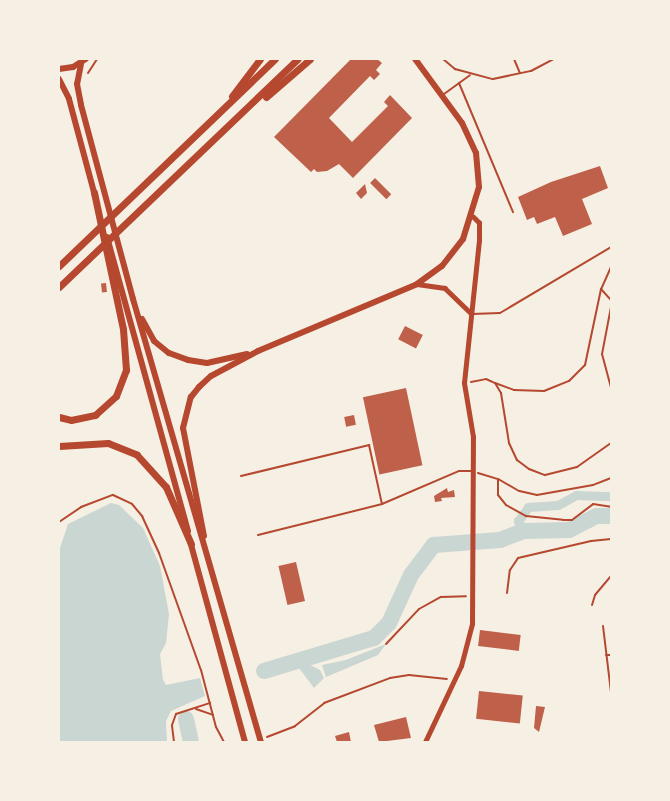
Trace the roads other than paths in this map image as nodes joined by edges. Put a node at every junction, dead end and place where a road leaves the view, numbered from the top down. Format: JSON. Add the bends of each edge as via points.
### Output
{"nodes":[{"id":1,"x":86,"y":59,"type":"edge"},
{"id":2,"x":260,"y":59,"type":"edge"},
{"id":3,"x":275,"y":59,"type":"edge"},
{"id":4,"x":298,"y":59,"type":"edge"},
{"id":5,"x":310,"y":59,"type":"edge"},
{"id":6,"x":415,"y":59,"type":"edge"},
{"id":7,"x":443,"y":59,"type":"edge"},
{"id":8,"x":514,"y":59,"type":"edge"},
{"id":9,"x":554,"y":59,"type":"edge"},
{"id":10,"x":80,"y":64,"type":"junction"},
{"id":11,"x":59,"y":69,"type":"edge"},
{"id":12,"x":520,"y":73,"type":"junction"},
{"id":13,"x":470,"y":74,"type":"junction"},
{"id":14,"x":59,"y":79,"type":"edge"},
{"id":15,"x":459,"y":83,"type":"junction"},
{"id":16,"x":442,"y":96,"type":"junction"},
{"id":17,"x":240,"y":117,"type":"junction"},
{"id":18,"x":215,"y":118,"type":"junction"},
{"id":19,"x":94,"y":192,"type":"junction"},
{"id":20,"x":513,"y":212,"type":"dead end"},
{"id":21,"x":473,"y":217,"type":"junction"},
{"id":22,"x":611,"y":247,"type":"edge"},
{"id":23,"x":82,"y":265,"type":"junction"},
{"id":24,"x":59,"y":266,"type":"edge"},
{"id":25,"x":417,"y":284,"type":"junction"},
{"id":26,"x":59,"y":287,"type":"edge"},
{"id":27,"x":59,"y":291,"type":"edge"},
{"id":28,"x":133,"y":299,"type":"junction"},
{"id":29,"x":472,"y":314,"type":"junction"},
{"id":30,"x":258,"y":351,"type":"junction"},
{"id":31,"x":59,"y":417,"type":"edge"},
{"id":32,"x":59,"y":446,"type":"edge"},
{"id":33,"x":473,"y":472,"type":"junction"},
{"id":34,"x":241,"y":476,"type":"dead end"},
{"id":35,"x":382,"y":504,"type":"junction"},
{"id":36,"x":258,"y":535,"type":"dead end"},
{"id":37,"x":191,"y":544,"type":"junction"},
{"id":38,"x":211,"y":574,"type":"junction"},
{"id":39,"x":260,"y":740,"type":"edge"},
{"id":40,"x":245,"y":742,"type":"edge"},
{"id":41,"x":425,"y":742,"type":"edge"}],
"edges":[{"from":1,"to":10,"type":"main road"},
{"from":2,"to":18,"type":"main road"},
{"from":3,"to":18,"type":"main road"},
{"from":4,"to":17,"type":"main road"},
{"from":5,"to":17,"type":"main road"},
{"from":6,"to":16,"type":"main road"},
{"from":7,"to":13,"type":"lane","via":[[455,69]]},
{"from":8,"to":12,"type":"lane"},
{"from":9,"to":12,"type":"lane"},
{"from":10,"to":11,"type":"main road"},
{"from":10,"to":28,"type":"main road","via":[[80,98]]},
{"from":12,"to":13,"type":"lane","via":[[493,79]]},
{"from":13,"to":15,"type":"lane"},
{"from":14,"to":19,"type":"main road","via":[[69,99]]},
{"from":15,"to":16,"type":"lane"},
{"from":15,"to":20,"type":"lane"},
{"from":16,"to":21,"type":"main road","via":[[462,123],[476,152],[480,187]]},
{"from":17,"to":23,"type":"main road"},
{"from":18,"to":24,"type":"main road"},
{"from":19,"to":31,"type":"main road","via":[[124,329],[126,370],[116,396],[95,415],[71,420]]},
{"from":19,"to":37,"type":"main road"},
{"from":21,"to":25,"type":"main road","via":[[453,253]]},
{"from":21,"to":29,"type":"street","via":[[479,223],[479,240]]},
{"from":22,"to":29,"type":"lane","via":[[500,313]]},
{"from":23,"to":26,"type":"main road"},
{"from":23,"to":27,"type":"main road"},
{"from":25,"to":29,"type":"street","via":[[445,288]]},
{"from":25,"to":30,"type":"main road"},
{"from":28,"to":30,"type":"main road","via":[[154,341],[169,353],[207,363]]},
{"from":28,"to":38,"type":"main road"},
{"from":29,"to":33,"type":"street","via":[[464,383],[473,437]]},
{"from":30,"to":38,"type":"main road","via":[[211,376],[191,397],[186,413],[186,445]]},
{"from":32,"to":37,"type":"main road","via":[[108,444],[137,455],[166,487]]},
{"from":33,"to":35,"type":"lane","via":[[459,471]]},
{"from":33,"to":41,"type":"street","via":[[473,595],[467,649]]},
{"from":34,"to":35,"type":"lane","via":[[369,445]]},
{"from":35,"to":36,"type":"lane"},
{"from":37,"to":40,"type":"main road"},
{"from":38,"to":39,"type":"main road"}]}
